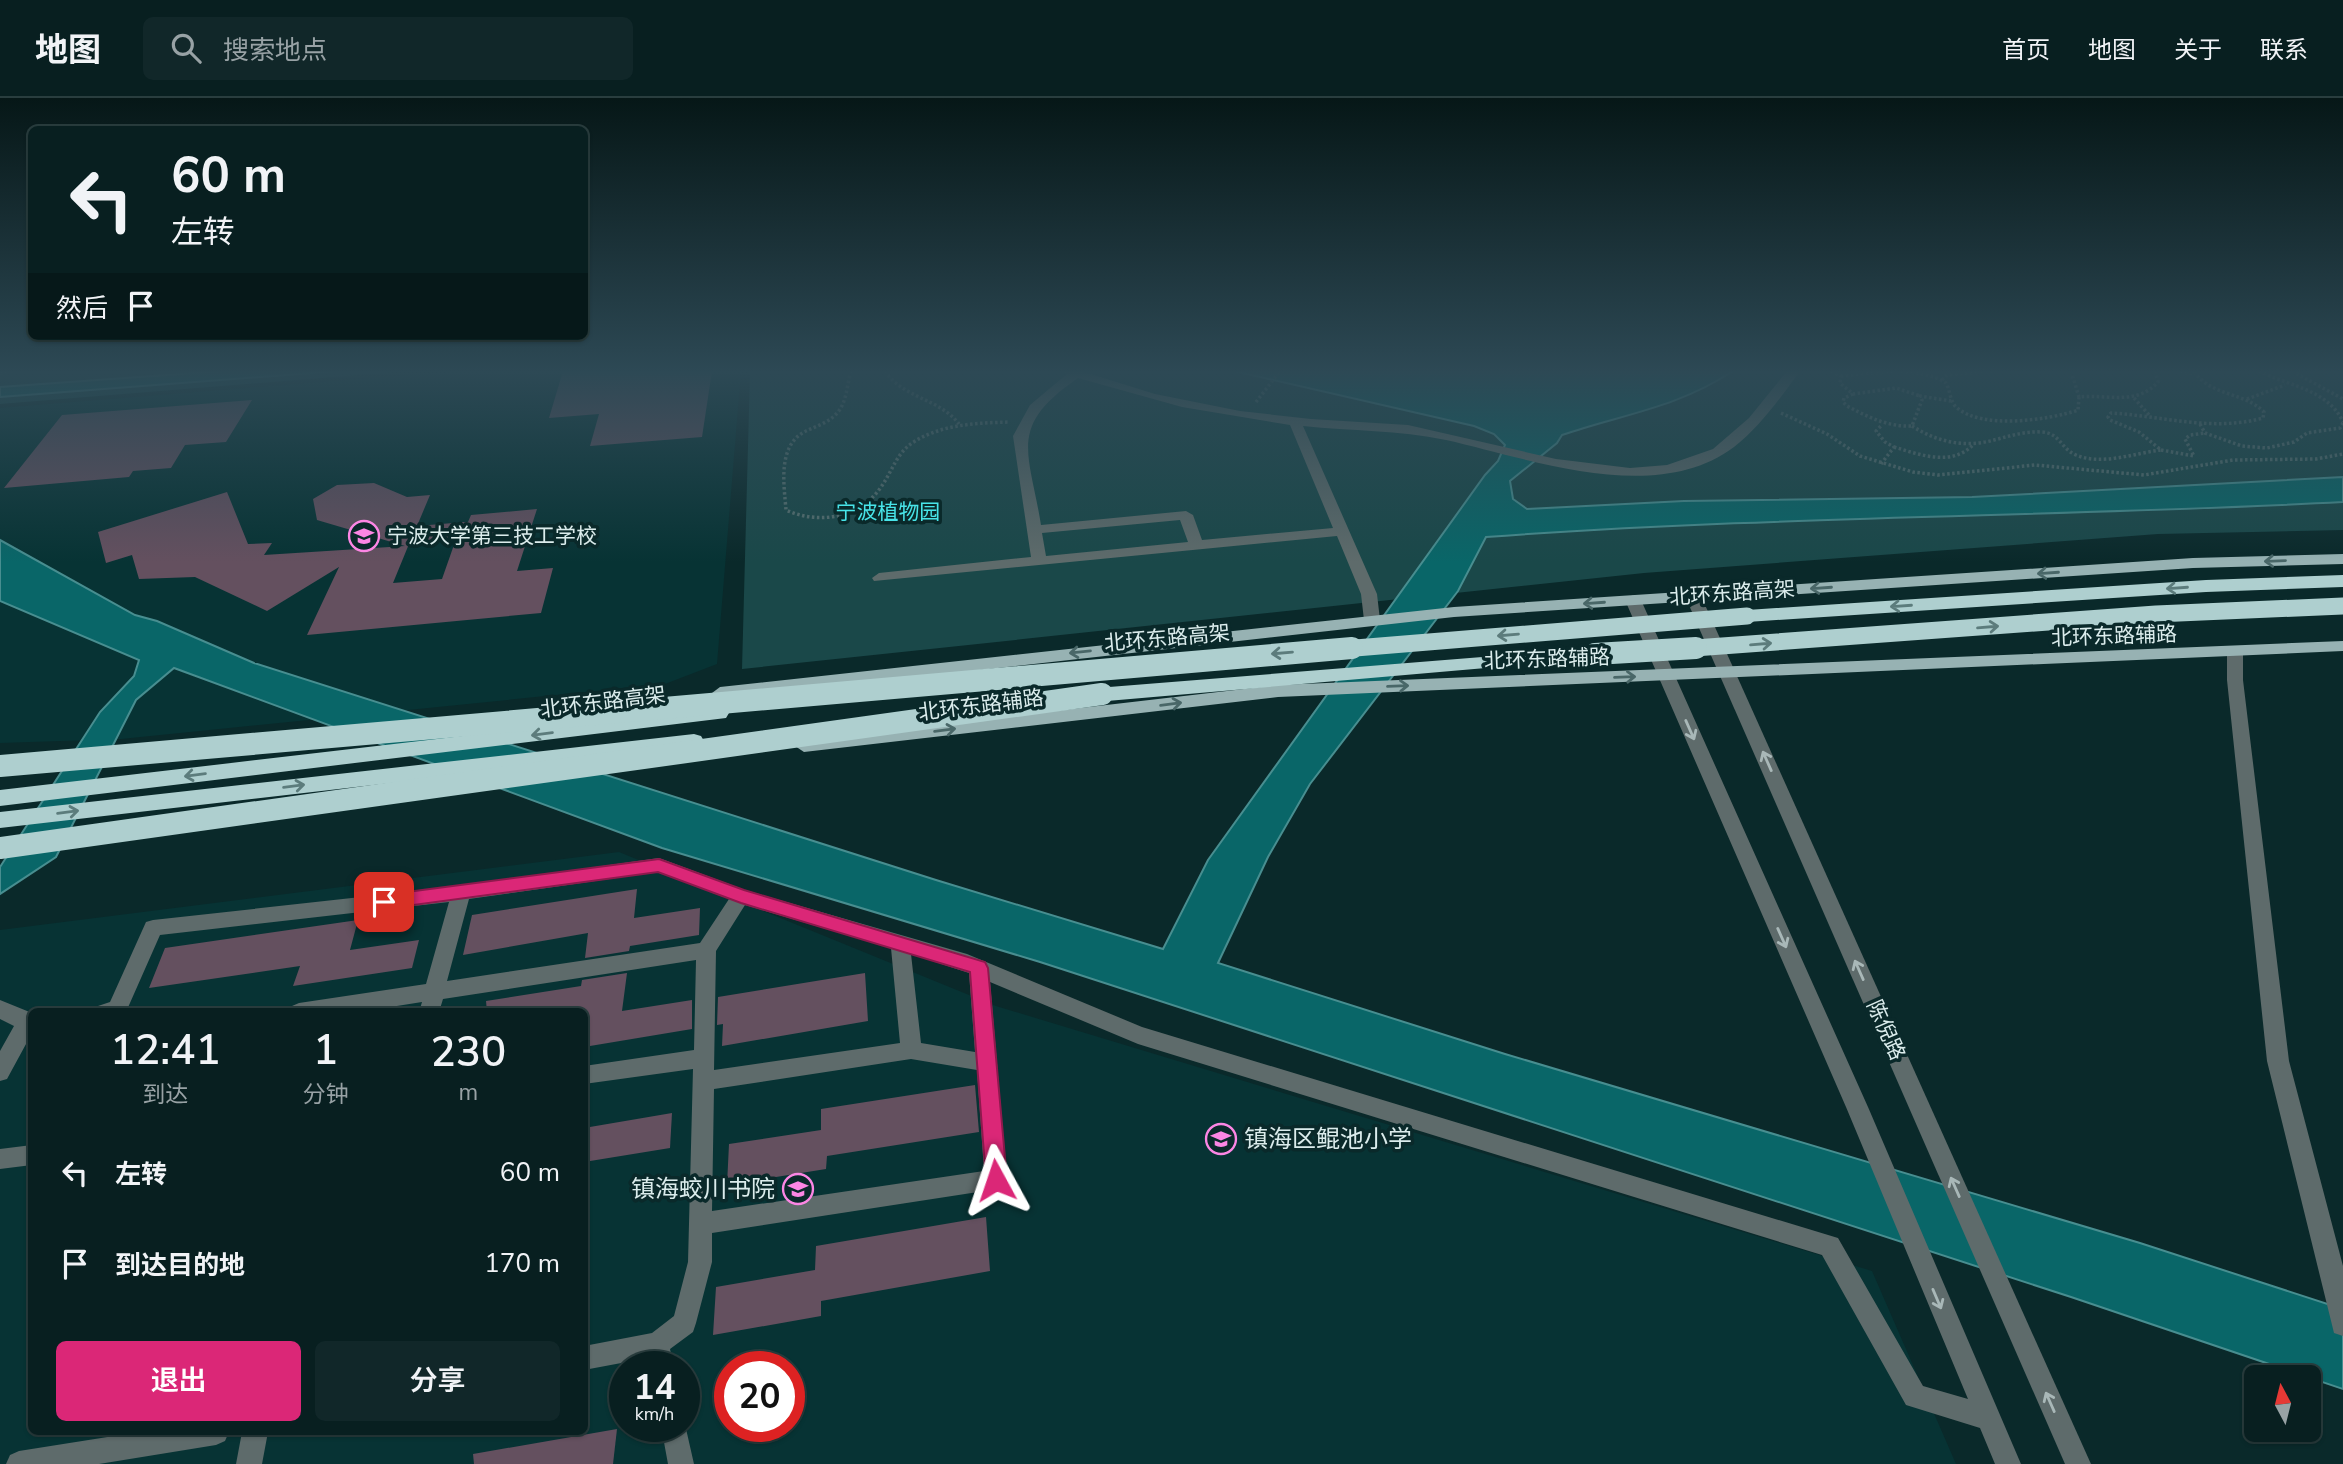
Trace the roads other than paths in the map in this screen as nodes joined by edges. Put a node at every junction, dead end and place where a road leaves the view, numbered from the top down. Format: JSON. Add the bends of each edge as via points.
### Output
{"nodes":[{"id":1,"x":1020,"y":435,"type":"edge"},
{"id":2,"x":1301,"y":435,"type":"edge"},
{"id":3,"x":1436,"y":435,"type":"edge"},
{"id":4,"x":1740,"y":435,"type":"edge"},
{"id":5,"x":1033,"y":530,"type":"junction"},
{"id":6,"x":1342,"y":531,"type":"junction"},
{"id":7,"x":1196,"y":545,"type":"junction"},
{"id":8,"x":2343,"y":559,"type":"edge"},
{"id":9,"x":1039,"y":561,"type":"junction"},
{"id":10,"x":878,"y":578,"type":"dead end"},
{"id":11,"x":2343,"y":581,"type":"edge"},
{"id":12,"x":1693,"y":596,"type":"junction"},
{"id":13,"x":1633,"y":600,"type":"junction"},
{"id":14,"x":2343,"y":606,"type":"edge"},
{"id":15,"x":1373,"y":620,"type":"junction"},
{"id":16,"x":2343,"y":646,"type":"edge"},
{"id":17,"x":2235,"y":652,"type":"junction"},
{"id":18,"x":1097,"y":669,"type":"junction"},
{"id":19,"x":1728,"y":674,"type":"junction"},
{"id":20,"x":1666,"y":675,"type":"junction"},
{"id":21,"x":1102,"y":694,"type":"junction"},
{"id":22,"x":5,"y":771,"type":"edge"},
{"id":23,"x":0,"y":798,"type":"edge"},
{"id":24,"x":0,"y":820,"type":"edge"},
{"id":25,"x":0,"y":846,"type":"edge"},
{"id":26,"x":461,"y":894,"type":"junction"},
{"id":27,"x":741,"y":896,"type":"junction"},
{"id":28,"x":900,"y":943,"type":"junction"},
{"id":29,"x":706,"y":950,"type":"junction"},
{"id":30,"x":979,"y":968,"type":"junction"},
{"id":31,"x":434,"y":991,"type":"junction"},
{"id":32,"x":114,"y":1008,"type":"edge"},
{"id":33,"x":325,"y":1008,"type":"edge"},
{"id":34,"x":430,"y":1008,"type":"edge"},
{"id":35,"x":0,"y":1009,"type":"edge"},
{"id":36,"x":28,"y":1023,"type":"edge"},
{"id":37,"x":28,"y":1025,"type":"edge"},
{"id":38,"x":911,"y":1051,"type":"junction"},
{"id":39,"x":705,"y":1058,"type":"junction"},
{"id":40,"x":986,"y":1063,"type":"junction"},
{"id":41,"x":0,"y":1073,"type":"edge"},
{"id":42,"x":588,"y":1074,"type":"edge"},
{"id":43,"x":705,"y":1081,"type":"junction"},
{"id":44,"x":28,"y":1156,"type":"edge"},
{"id":45,"x":0,"y":1159,"type":"edge"},
{"id":46,"x":701,"y":1224,"type":"junction"},
{"id":47,"x":2343,"y":1324,"type":"edge"},
{"id":48,"x":662,"y":1351,"type":"edge"},
{"id":49,"x":609,"y":1357,"type":"edge"},
{"id":50,"x":588,"y":1358,"type":"edge"},
{"id":51,"x":1988,"y":1418,"type":"junction"},
{"id":52,"x":198,"y":1435,"type":"edge"},
{"id":53,"x":254,"y":1435,"type":"edge"},
{"id":54,"x":677,"y":1442,"type":"edge"},
{"id":55,"x":19,"y":1464,"type":"edge"},
{"id":56,"x":249,"y":1464,"type":"edge"},
{"id":57,"x":681,"y":1464,"type":"edge"},
{"id":58,"x":2007,"y":1464,"type":"edge"},
{"id":59,"x":2078,"y":1464,"type":"edge"}],
"edges":[{"from":1,"to":5,"type":"street"},
{"from":2,"to":6,"type":"street"},
{"from":3,"to":4,"type":"street","via":[[1581,469],[1616,472],[1687,464],[1722,450]]},
{"from":5,"to":7,"type":"street","via":[[1186,515]]},
{"from":5,"to":9,"type":"street"},
{"from":6,"to":7,"type":"street"},
{"from":6,"to":15,"type":"street","via":[[1369,594]]},
{"from":7,"to":9,"type":"street"},
{"from":8,"to":12,"type":"main road","one_way":true,"via":[[2193,563]]},
{"from":9,"to":10,"type":"street"},
{"from":11,"to":18,"type":"highway","name":"北环东路高架","one_way":true,"bridge":true,"via":[[1747,616]]},
{"from":12,"to":13,"type":"main road"},
{"from":12,"to":19,"type":"street","name":"陈倪路"},
{"from":13,"to":15,"type":"main road","one_way":true},
{"from":13,"to":20,"type":"street"},
{"from":21,"to":14,"type":"highway","one_way":true,"bridge":true,"via":[[2108,617]]},
{"from":15,"to":22,"type":"main road","one_way":true,"bridge":true},
{"from":16,"to":17,"type":"main road","name":"北环东路辅路"},
{"from":17,"to":19,"type":"main road","name":"北环东路辅路"},
{"from":17,"to":47,"type":"street","via":[[2278,1061]]},
{"from":18,"to":22,"type":"highway","bridge":true},
{"from":18,"to":23,"type":"highway","name":"北环东路高架","one_way":true,"bridge":true},
{"from":19,"to":20,"type":"main road","name":"北环东路辅路"},
{"from":59,"to":19,"type":"street","name":"陈倪路","one_way":true},
{"from":25,"to":20,"type":"main road","name":"北环东路辅路","one_way":true,"bridge":true,"via":[[1278,691]]},
{"from":20,"to":51,"type":"street","one_way":true},
{"from":24,"to":21,"type":"highway","one_way":true,"bridge":true},
{"from":21,"to":25,"type":"highway","bridge":true},
{"from":26,"to":27,"type":"street","via":[[659,865]]},
{"from":26,"to":31,"type":"street"},
{"from":26,"to":32,"type":"street","via":[[153,928]]},
{"from":27,"to":28,"type":"street"},
{"from":27,"to":29,"type":"street"},
{"from":28,"to":30,"type":"street"},
{"from":28,"to":38,"type":"street"},
{"from":29,"to":31,"type":"street"},
{"from":29,"to":39,"type":"street"},
{"from":30,"to":40,"type":"street"},
{"from":30,"to":51,"type":"street","via":[[1138,1035],[1830,1246],[1915,1396]]},
{"from":31,"to":33,"type":"street"},
{"from":31,"to":34,"type":"street"},
{"from":35,"to":36,"type":"street"},
{"from":37,"to":41,"type":"street"},
{"from":38,"to":40,"type":"street"},
{"from":38,"to":43,"type":"street"},
{"from":39,"to":42,"type":"street"},
{"from":39,"to":43,"type":"street"},
{"from":40,"to":46,"type":"street","via":[[996,1180]]},
{"from":43,"to":46,"type":"street"},
{"from":44,"to":45,"type":"street"},
{"from":46,"to":48,"type":"street","via":[[700,1262],[684,1323]]},
{"from":49,"to":50,"type":"street"},
{"from":51,"to":58,"type":"street"},
{"from":52,"to":55,"type":"street"},
{"from":53,"to":56,"type":"street"},
{"from":54,"to":57,"type":"street"}]}
